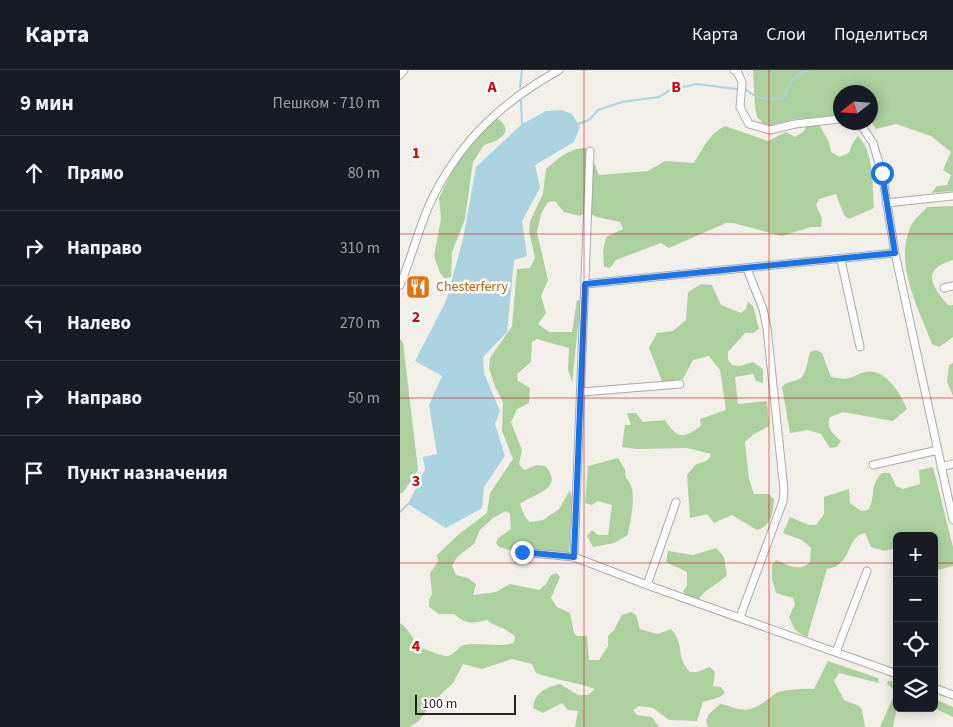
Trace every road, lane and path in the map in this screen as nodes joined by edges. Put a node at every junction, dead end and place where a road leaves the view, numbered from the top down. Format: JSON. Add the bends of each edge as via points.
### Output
{"nodes":[{"id":1,"x":404,"y":70,"type":"edge"},
{"id":2,"x":559,"y":70,"type":"edge"},
{"id":3,"x":734,"y":70,"type":"edge"},
{"id":4,"x":400,"y":75,"type":"edge"},
{"id":5,"x":833,"y":120,"type":"edge"},
{"id":6,"x":864,"y":130,"type":"edge"},
{"id":7,"x":590,"y":151,"type":"dead end"},
{"id":8,"x":953,"y":196,"type":"edge"},
{"id":9,"x":886,"y":203,"type":"junction"},
{"id":10,"x":895,"y":253,"type":"junction"},
{"id":11,"x":841,"y":260,"type":"junction"},
{"id":12,"x":747,"y":269,"type":"junction"},
{"id":13,"x":585,"y":284,"type":"junction"},
{"id":14,"x":400,"y":285,"type":"edge"},
{"id":15,"x":953,"y":286,"type":"edge"},
{"id":16,"x":944,"y":288,"type":"dead end"},
{"id":17,"x":860,"y":347,"type":"dead end"},
{"id":18,"x":680,"y":384,"type":"dead end"},
{"id":19,"x":582,"y":392,"type":"junction"},
{"id":20,"x":938,"y":450,"type":"junction"},
{"id":21,"x":873,"y":464,"type":"dead end"},
{"id":22,"x":953,"y":464,"type":"edge"},
{"id":23,"x":941,"y":467,"type":"junction"},
{"id":24,"x":676,"y":502,"type":"dead end"},
{"id":25,"x":953,"y":520,"type":"edge"},
{"id":26,"x":522,"y":552,"type":"dead end"},
{"id":27,"x":574,"y":557,"type":"junction"},
{"id":28,"x":867,"y":571,"type":"dead end"},
{"id":29,"x":647,"y":585,"type":"junction"},
{"id":30,"x":740,"y":617,"type":"junction"},
{"id":31,"x":836,"y":652,"type":"junction"},
{"id":32,"x":893,"y":673,"type":"edge"},
{"id":33,"x":938,"y":689,"type":"edge"},
{"id":34,"x":953,"y":695,"type":"edge"}],
"edges":[{"from":1,"to":4,"type":"street"},
{"from":2,"to":14,"type":"street","via":[[503,108],[474,133],[455,157],[432,200]]},
{"from":3,"to":5,"type":"street","via":[[742,82],[740,107],[749,124],[770,130]]},
{"from":6,"to":9,"type":"street","via":[[873,143],[882,173]]},
{"from":7,"to":13,"type":"street"},
{"from":8,"to":9,"type":"street"},
{"from":9,"to":10,"type":"street"},
{"from":10,"to":11,"type":"street"},
{"from":10,"to":20,"type":"street"},
{"from":11,"to":12,"type":"street"},
{"from":11,"to":17,"type":"street"},
{"from":12,"to":13,"type":"street"},
{"from":12,"to":30,"type":"street","via":[[767,328],[784,490],[783,501]]},
{"from":13,"to":19,"type":"street"},
{"from":15,"to":16,"type":"street"},
{"from":18,"to":19,"type":"street"},
{"from":19,"to":27,"type":"street"},
{"from":20,"to":21,"type":"street"},
{"from":20,"to":23,"type":"street"},
{"from":22,"to":23,"type":"street"},
{"from":23,"to":25,"type":"street"},
{"from":24,"to":29,"type":"street"},
{"from":26,"to":27,"type":"street"},
{"from":27,"to":29,"type":"street"},
{"from":28,"to":31,"type":"street"},
{"from":29,"to":30,"type":"street"},
{"from":30,"to":31,"type":"street"},
{"from":31,"to":32,"type":"street"},
{"from":33,"to":34,"type":"street"}]}
